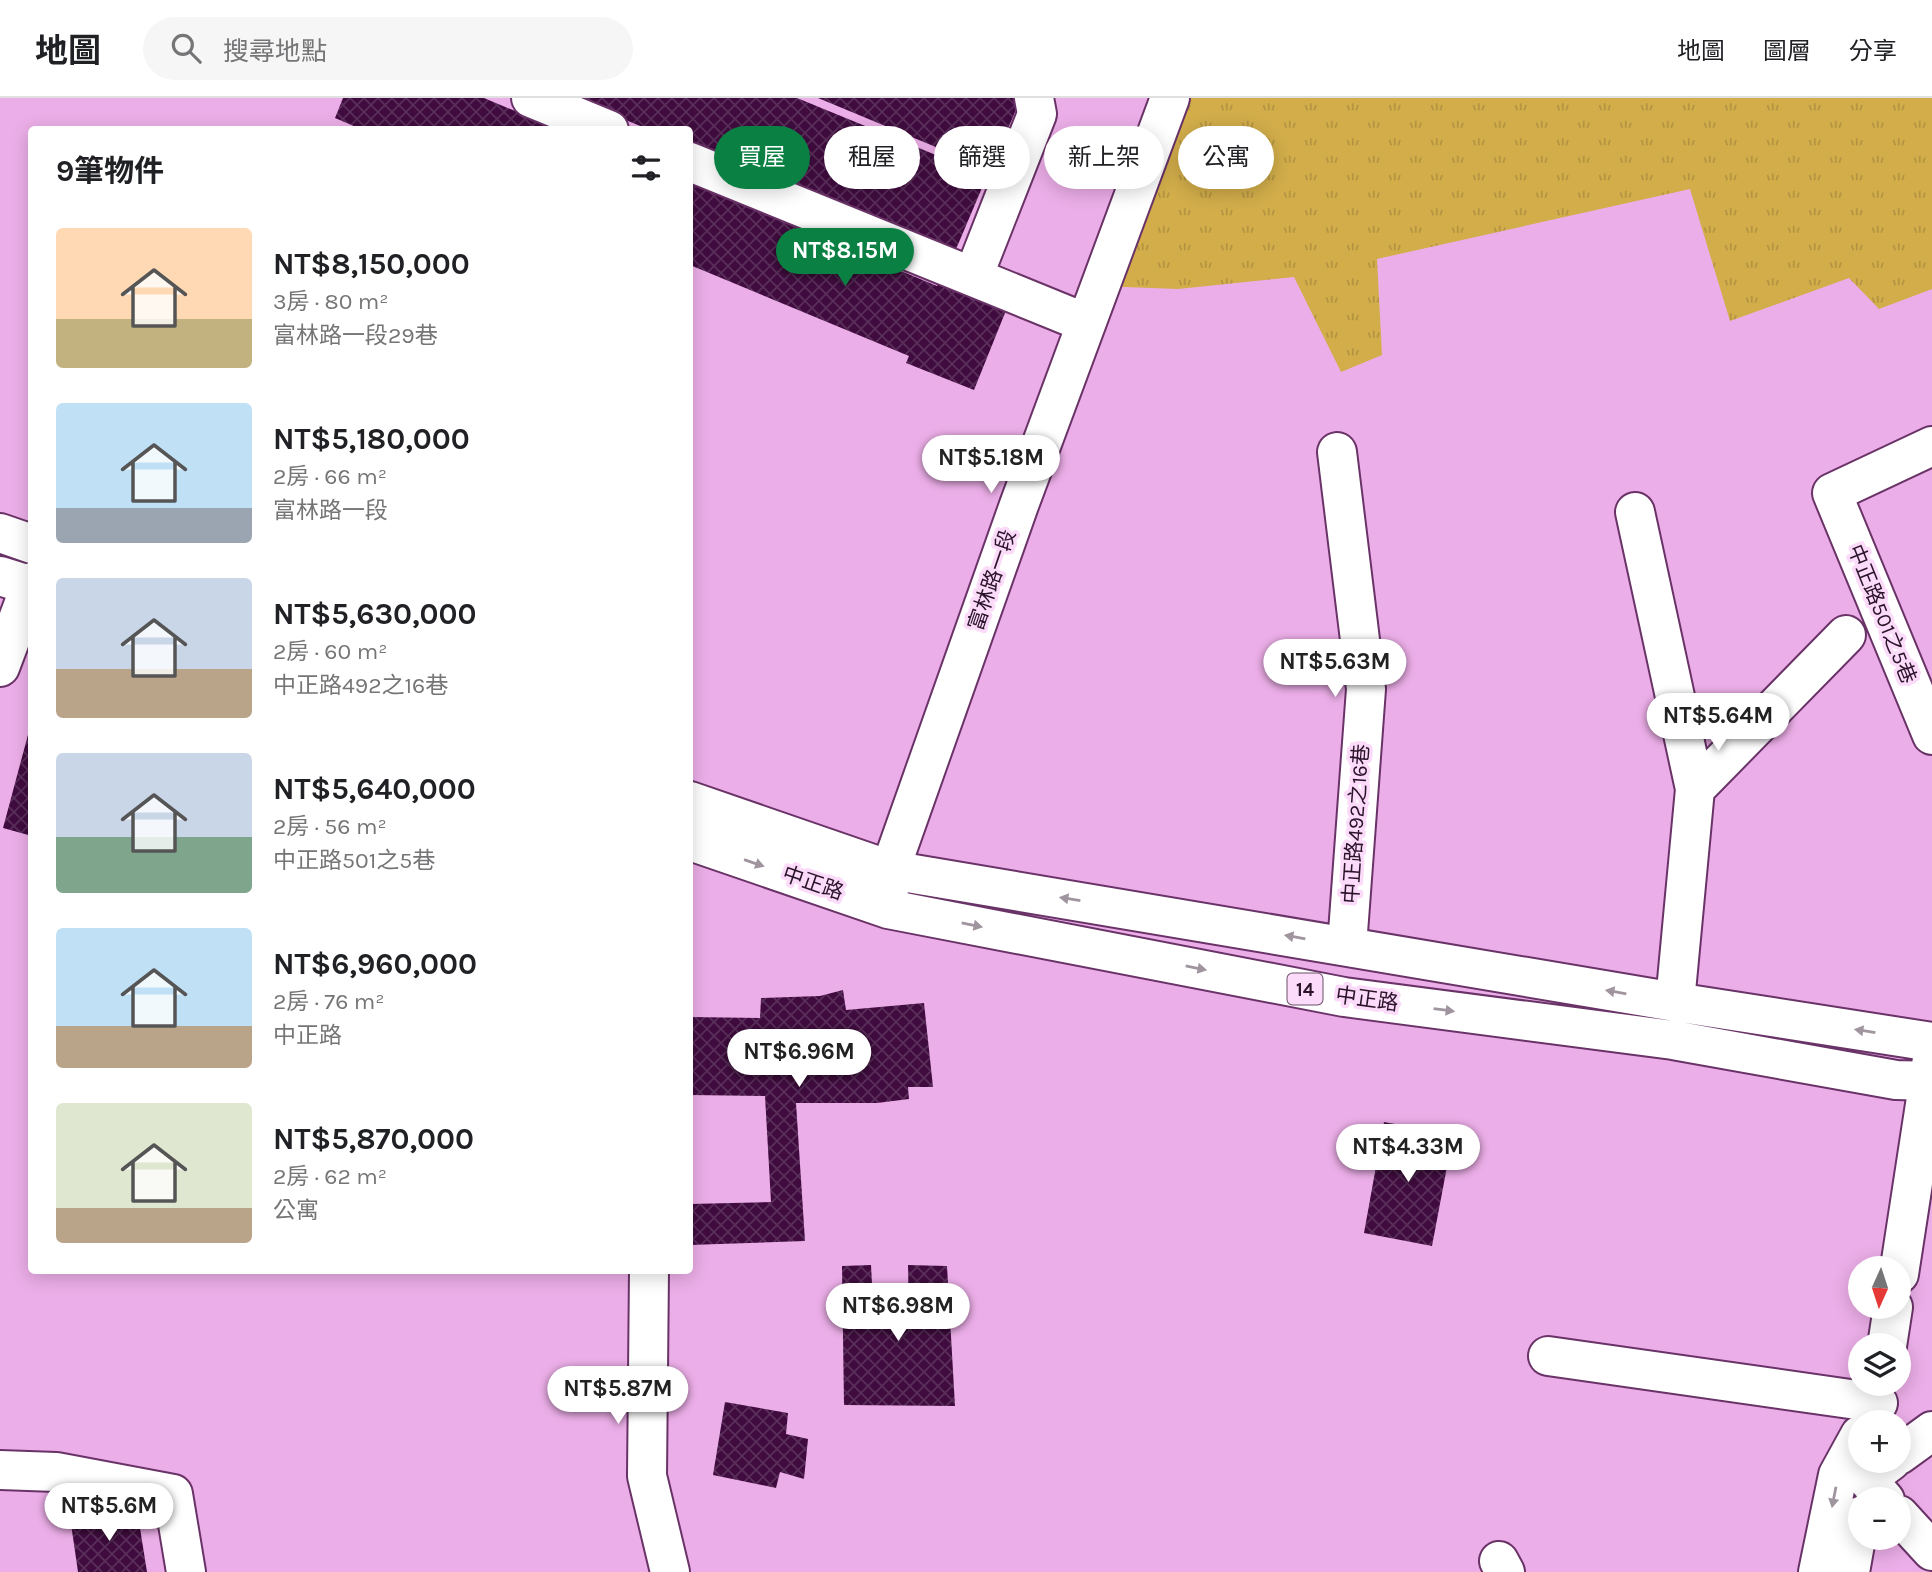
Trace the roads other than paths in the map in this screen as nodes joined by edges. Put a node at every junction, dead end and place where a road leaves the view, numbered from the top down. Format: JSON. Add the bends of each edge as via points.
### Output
{"nodes":[{"id":1,"x":531,"y":98,"type":"edge"},
{"id":2,"x":1034,"y":98,"type":"edge"},
{"id":3,"x":1170,"y":98,"type":"edge"},
{"id":4,"x":599,"y":126,"type":"edge"},
{"id":5,"x":693,"y":163,"type":"edge"},
{"id":6,"x":973,"y":277,"type":"junction"},
{"id":7,"x":1086,"y":323,"type":"junction"},
{"id":8,"x":1932,"y":446,"type":"edge"},
{"id":9,"x":1337,"y":452,"type":"dead end"},
{"id":10,"x":1635,"y":512,"type":"dead end"},
{"id":11,"x":0,"y":533,"type":"edge"},
{"id":12,"x":28,"y":543,"type":"edge"},
{"id":13,"x":23,"y":582,"type":"edge"},
{"id":14,"x":1846,"y":635,"type":"dead end"},
{"id":15,"x":0,"y":667,"type":"edge"},
{"id":16,"x":1920,"y":671,"type":"edge"},
{"id":17,"x":1932,"y":735,"type":"edge"},
{"id":18,"x":1695,"y":789,"type":"junction"},
{"id":19,"x":693,"y":802,"type":"edge"},
{"id":20,"x":693,"y":842,"type":"edge"},
{"id":21,"x":890,"y":870,"type":"junction"},
{"id":22,"x":888,"y":909,"type":"junction"},
{"id":23,"x":1347,"y":946,"type":"junction"},
{"id":24,"x":1675,"y":1002,"type":"junction"},
{"id":25,"x":1932,"y":1042,"type":"edge"},
{"id":26,"x":1931,"y":1073,"type":"edge"},
{"id":27,"x":1902,"y":1256,"type":"edge"},
{"id":28,"x":649,"y":1274,"type":"edge"},
{"id":29,"x":1548,"y":1356,"type":"dead end"},
{"id":30,"x":1850,"y":1410,"type":"edge"},
{"id":31,"x":1932,"y":1431,"type":"edge"},
{"id":32,"x":1911,"y":1446,"type":"edge"},
{"id":33,"x":1848,"y":1457,"type":"edge"},
{"id":34,"x":0,"y":1470,"type":"edge"},
{"id":35,"x":1873,"y":1486,"type":"edge"},
{"id":36,"x":1911,"y":1528,"type":"edge"},
{"id":37,"x":1932,"y":1551,"type":"edge"},
{"id":38,"x":186,"y":1572,"type":"edge"},
{"id":39,"x":670,"y":1572,"type":"edge"},
{"id":40,"x":1818,"y":1572,"type":"edge"},
{"id":41,"x":1850,"y":1572,"type":"edge"}],
"edges":[{"from":1,"to":4,"type":"street"},
{"from":2,"to":6,"type":"street","via":[[1037,114]]},
{"from":3,"to":7,"type":"street","name":"富林路一段"},
{"from":5,"to":6,"type":"street"},
{"from":6,"to":7,"type":"street"},
{"from":7,"to":21,"type":"street","name":"富林路一段"},
{"from":8,"to":16,"type":"street","name":"中正路501之5巷","via":[[1832,493]]},
{"from":9,"to":23,"type":"street","name":"中正路492之16巷","via":[[1366,689]]},
{"from":10,"to":18,"type":"street"},
{"from":11,"to":12,"type":"street"},
{"from":13,"to":15,"type":"street"},
{"from":14,"to":18,"type":"street"},
{"from":16,"to":17,"type":"street","name":"中正路501之5巷"},
{"from":18,"to":24,"type":"street"},
{"from":19,"to":21,"type":"street","name":"中正路"},
{"from":20,"to":22,"type":"street","name":"中正路","number":"14","one_way":true},
{"from":21,"to":22,"type":"street","name":"富林路一段"},
{"from":23,"to":21,"type":"street","name":"中正路","one_way":true},
{"from":22,"to":26,"type":"street","name":"中正路","number":"14","one_way":true,"via":[[1344,997],[1673,1040],[1896,1080]]},
{"from":24,"to":23,"type":"street","name":"中正路","one_way":true},
{"from":25,"to":24,"type":"street","name":"中正路","one_way":true},
{"from":26,"to":27,"type":"street"},
{"from":28,"to":39,"type":"street","via":[[647,1476]]},
{"from":29,"to":30,"type":"street"},
{"from":31,"to":32,"type":"street"},
{"from":33,"to":40,"type":"street","one_way":true,"via":[[1838,1475]]},
{"from":34,"to":38,"type":"street","via":[[56,1472],[173,1494]]},
{"from":35,"to":41,"type":"street"},
{"from":36,"to":37,"type":"street"}]}
